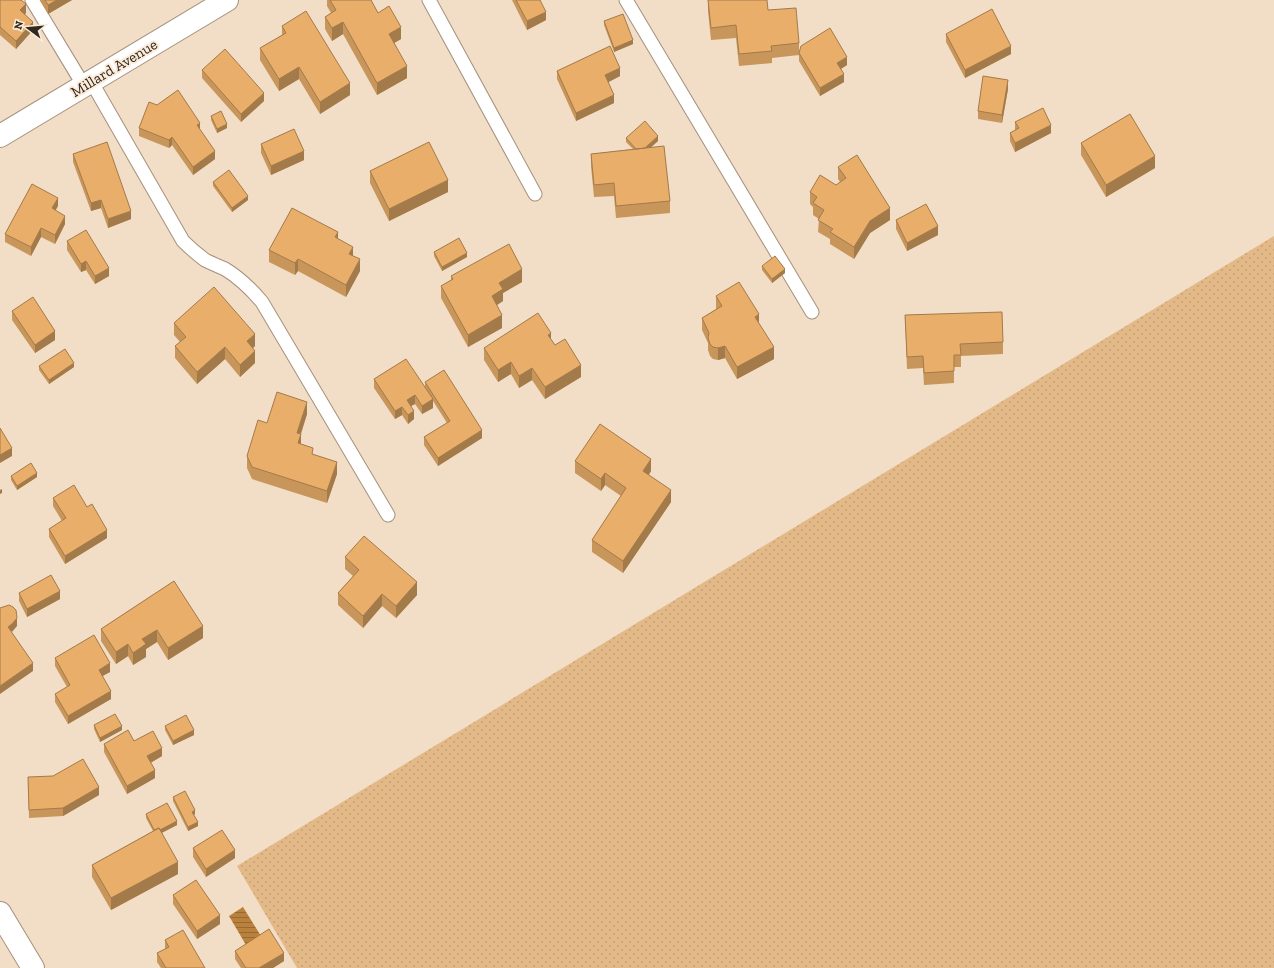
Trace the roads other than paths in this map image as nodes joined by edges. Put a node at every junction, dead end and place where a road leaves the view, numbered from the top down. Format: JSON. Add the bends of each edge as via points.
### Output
{"nodes":[{"id":1,"x":32,"y":0,"type":"edge"},
{"id":2,"x":227,"y":0,"type":"edge"},
{"id":3,"x":428,"y":0,"type":"edge"},
{"id":4,"x":626,"y":0,"type":"edge"},
{"id":5,"x":88,"y":84,"type":"junction"},
{"id":6,"x":0,"y":136,"type":"edge"},
{"id":7,"x":535,"y":194,"type":"dead end"},
{"id":8,"x":812,"y":312,"type":"dead end"},
{"id":9,"x":388,"y":515,"type":"dead end"},
{"id":10,"x":0,"y":913,"type":"edge"},
{"id":11,"x":33,"y":968,"type":"edge"}],
"edges":[{"from":1,"to":5,"type":"lane"},
{"from":2,"to":5,"type":"street","name":"Millard Avenue"},
{"from":3,"to":7,"type":"lane"},
{"from":4,"to":8,"type":"lane"},
{"from":5,"to":6,"type":"street","name":"Millard Avenue"},
{"from":5,"to":9,"type":"lane","via":[[183,241],[206,260],[238,278],[262,302]]},
{"from":10,"to":11,"type":"street"}]}
